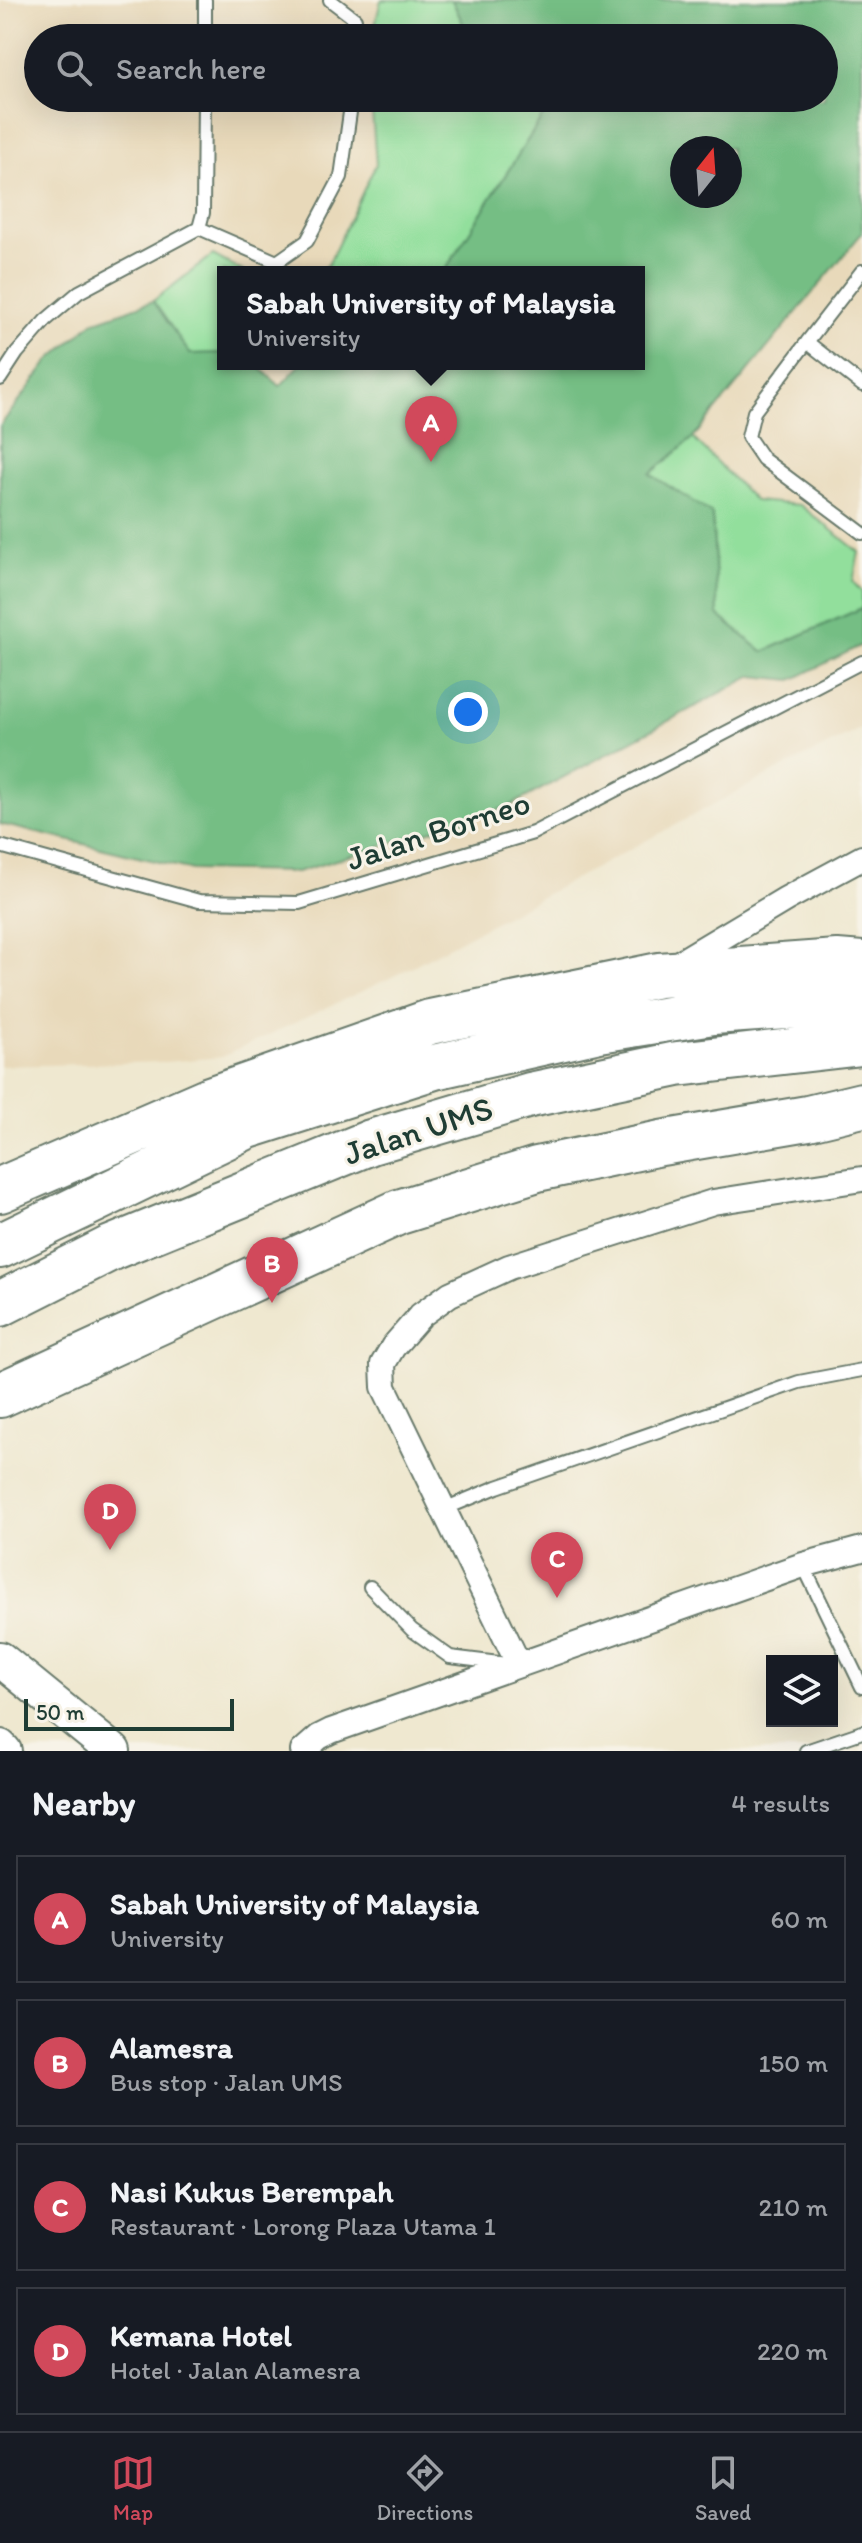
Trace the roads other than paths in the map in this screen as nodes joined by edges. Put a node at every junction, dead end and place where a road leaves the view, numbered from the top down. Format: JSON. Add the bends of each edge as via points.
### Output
{"nodes":[{"id":1,"x":205,"y":0,"type":"edge"},
{"id":2,"x":330,"y":0,"type":"edge"},
{"id":3,"x":205,"y":24,"type":"edge"},
{"id":4,"x":355,"y":24,"type":"edge"},
{"id":5,"x":204,"y":112,"type":"edge"},
{"id":6,"x":350,"y":112,"type":"edge"},
{"id":7,"x":199,"y":228,"type":"junction"},
{"id":8,"x":862,"y":271,"type":"edge"},
{"id":9,"x":807,"y":342,"type":"junction"},
{"id":10,"x":0,"y":379,"type":"edge"},
{"id":11,"x":862,"y":385,"type":"edge"},
{"id":12,"x":862,"y":533,"type":"edge"},
{"id":13,"x":862,"y":662,"type":"edge"},
{"id":14,"x":0,"y":846,"type":"edge"},
{"id":15,"x":862,"y":858,"type":"edge"},
{"id":16,"x":862,"y":964,"type":"edge"},
{"id":17,"x":659,"y":975,"type":"junction"},
{"id":18,"x":862,"y":1002,"type":"edge"},
{"id":19,"x":862,"y":1043,"type":"edge"},
{"id":20,"x":862,"y":1105,"type":"edge"},
{"id":21,"x":862,"y":1179,"type":"edge"},
{"id":22,"x":0,"y":1190,"type":"edge"},
{"id":23,"x":0,"y":1246,"type":"edge"},
{"id":24,"x":0,"y":1304,"type":"edge"},
{"id":25,"x":862,"y":1370,"type":"edge"},
{"id":26,"x":0,"y":1395,"type":"edge"},
{"id":27,"x":444,"y":1509,"type":"junction"},
{"id":28,"x":862,"y":1549,"type":"edge"},
{"id":29,"x":803,"y":1565,"type":"junction"},
{"id":30,"x":370,"y":1587,"type":"dead end"},
{"id":31,"x":0,"y":1659,"type":"edge"},
{"id":32,"x":519,"y":1665,"type":"junction"},
{"id":33,"x":862,"y":1687,"type":"edge"},
{"id":34,"x":862,"y":1732,"type":"edge"},
{"id":35,"x":113,"y":1751,"type":"edge"},
{"id":36,"x":303,"y":1751,"type":"edge"},
{"id":37,"x":806,"y":1751,"type":"edge"}],
"edges":[{"from":1,"to":3,"type":"lane"},
{"from":2,"to":4,"type":"lane"},
{"from":5,"to":7,"type":"lane"},
{"from":6,"to":7,"type":"lane","via":[[341,177],[307,241],[277,262]]},
{"from":7,"to":10,"type":"lane","via":[[79,292],[46,320]]},
{"from":8,"to":9,"type":"lane"},
{"from":9,"to":11,"type":"lane"},
{"from":9,"to":12,"type":"lane","via":[[754,412],[748,437],[763,459]]},
{"from":13,"to":14,"type":"lane","name":"Jalan Borneo","via":[[533,833],[299,903],[199,901]]},
{"from":15,"to":17,"type":"street"},
{"from":16,"to":17,"type":"highway"},
{"from":17,"to":22,"type":"highway","via":[[430,1022],[210,1099]]},
{"from":18,"to":23,"type":"highway","name":"Jalan UMS","via":[[713,1012],[599,1030],[434,1067],[248,1126]]},
{"from":19,"to":24,"type":"highway","name":"Jalan UMS","via":[[677,1064],[530,1095],[385,1138],[111,1248]]},
{"from":20,"to":26,"type":"highway","via":[[537,1169],[399,1212]]},
{"from":21,"to":27,"type":"street","via":[[713,1202],[509,1267],[450,1294],[421,1315],[383,1364],[384,1387]]},
{"from":25,"to":27,"type":"lane","via":[[799,1382]]},
{"from":27,"to":32,"type":"street"},
{"from":28,"to":29,"type":"street"},
{"from":29,"to":32,"type":"street"},
{"from":29,"to":33,"type":"lane"},
{"from":30,"to":32,"type":"lane","via":[[412,1630],[450,1657]]},
{"from":31,"to":35,"type":"street"},
{"from":32,"to":36,"type":"street","via":[[331,1731]]},
{"from":34,"to":37,"type":"lane"}]}
